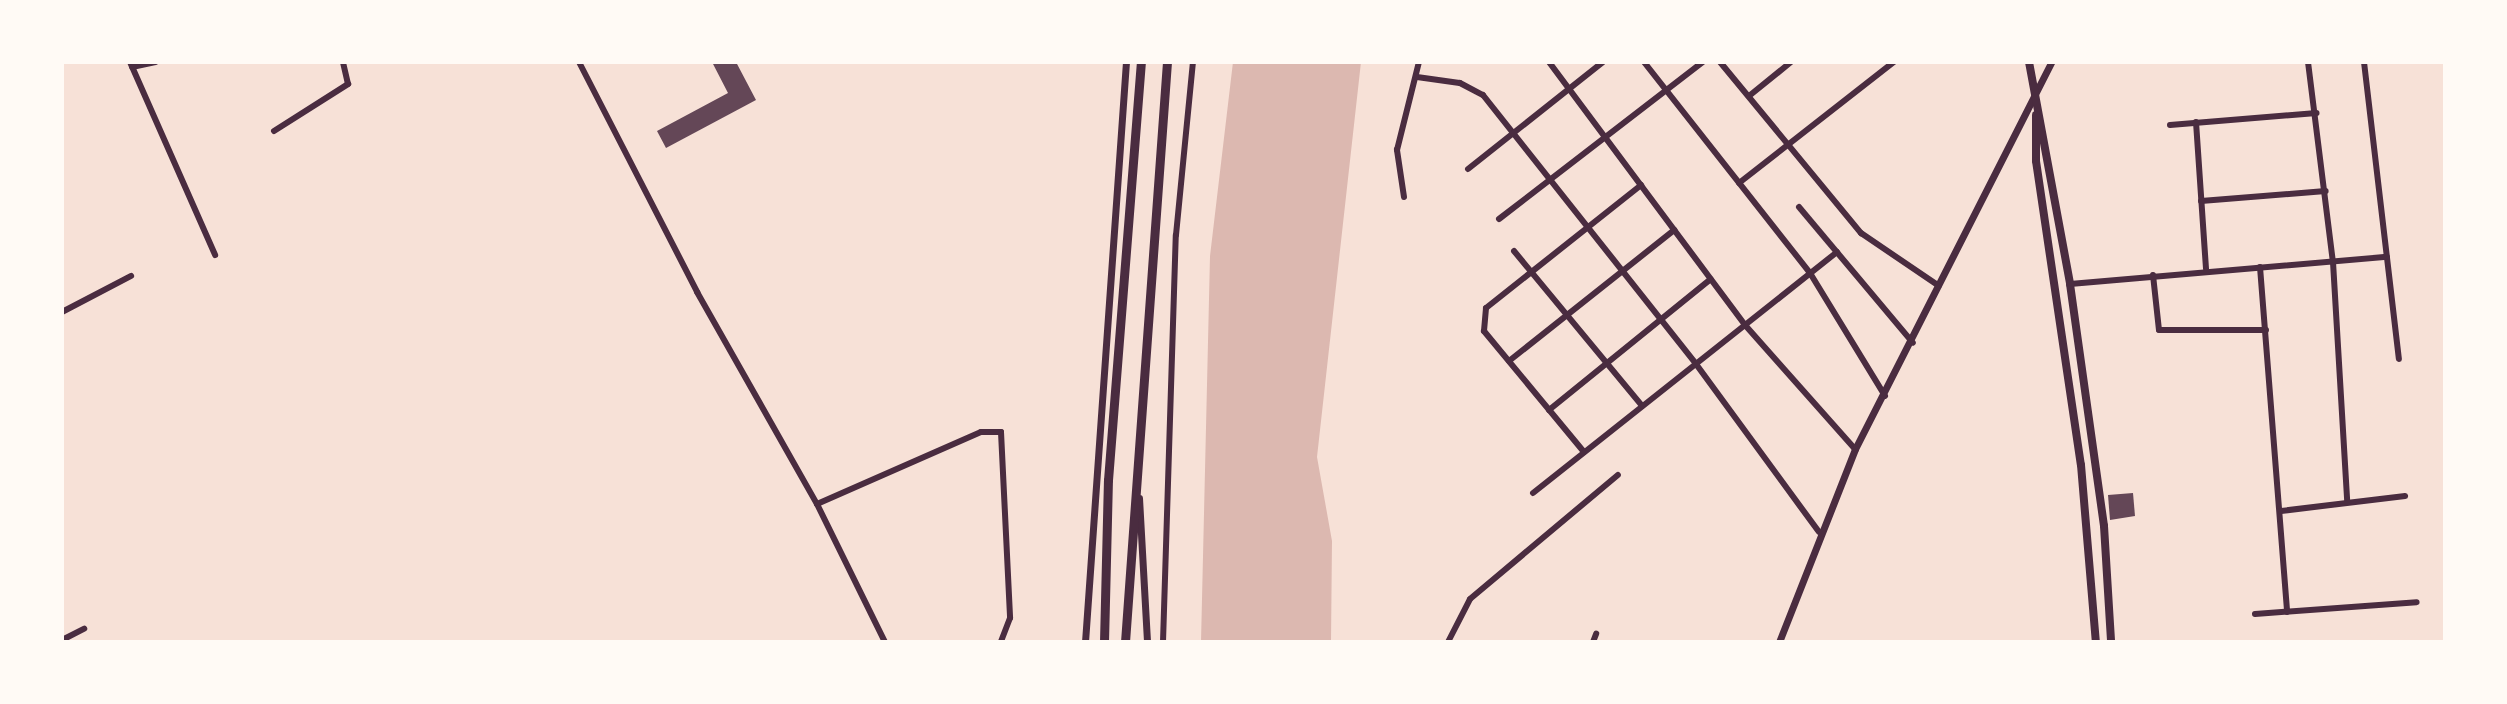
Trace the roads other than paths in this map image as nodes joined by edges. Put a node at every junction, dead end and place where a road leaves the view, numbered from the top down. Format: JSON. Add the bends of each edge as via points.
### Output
{"nodes":[{"id":1,"x":155,"y":62,"type":"edge"},
{"id":2,"x":343,"y":62,"type":"edge"},
{"id":3,"x":579,"y":62,"type":"edge"},
{"id":4,"x":1126,"y":62,"type":"edge"},
{"id":5,"x":1141,"y":62,"type":"edge"},
{"id":6,"x":1167,"y":62,"type":"edge"},
{"id":7,"x":1193,"y":62,"type":"edge"},
{"id":8,"x":1419,"y":62,"type":"edge"},
{"id":9,"x":1549,"y":62,"type":"edge"},
{"id":10,"x":1603,"y":62,"type":"edge"},
{"id":11,"x":1644,"y":62,"type":"edge"},
{"id":12,"x":1703,"y":62,"type":"edge"},
{"id":13,"x":1720,"y":62,"type":"edge"},
{"id":14,"x":1791,"y":62,"type":"edge"},
{"id":15,"x":1894,"y":62,"type":"edge"},
{"id":16,"x":2029,"y":62,"type":"edge"},
{"id":17,"x":2051,"y":62,"type":"edge"},
{"id":18,"x":2308,"y":62,"type":"edge"},
{"id":19,"x":2364,"y":62,"type":"edge"},
{"id":20,"x":131,"y":64,"type":"edge"},
{"id":21,"x":1417,"y":77,"type":"junction"},
{"id":22,"x":1569,"y":88,"type":"junction"},
{"id":23,"x":1666,"y":90,"type":"junction"},
{"id":24,"x":2037,"y":94,"type":"junction"},
{"id":25,"x":1749,"y":96,"type":"junction"},
{"id":26,"x":2317,"y":113,"type":"junction"},
{"id":27,"x":2196,"y":122,"type":"junction"},
{"id":28,"x":2170,"y":125,"type":"dead end"},
{"id":29,"x":274,"y":131,"type":"dead end"},
{"id":30,"x":1513,"y":133,"type":"junction"},
{"id":31,"x":1605,"y":137,"type":"junction"},
{"id":32,"x":1787,"y":146,"type":"junction"},
{"id":33,"x":1468,"y":169,"type":"dead end"},
{"id":34,"x":1550,"y":179,"type":"junction"},
{"id":35,"x":1739,"y":183,"type":"junction"},
{"id":36,"x":1641,"y":185,"type":"junction"},
{"id":37,"x":2326,"y":191,"type":"junction"},
{"id":38,"x":1404,"y":197,"type":"dead end"},
{"id":39,"x":2201,"y":201,"type":"junction"},
{"id":40,"x":1799,"y":207,"type":"dead end"},
{"id":41,"x":1499,"y":219,"type":"dead end"},
{"id":42,"x":1587,"y":226,"type":"junction"},
{"id":43,"x":1674,"y":230,"type":"junction"},
{"id":44,"x":1514,"y":251,"type":"dead end"},
{"id":45,"x":1837,"y":252,"type":"junction"},
{"id":46,"x":215,"y":255,"type":"dead end"},
{"id":47,"x":2387,"y":257,"type":"junction"},
{"id":48,"x":2333,"y":262,"type":"junction"},
{"id":49,"x":2260,"y":267,"type":"junction"},
{"id":50,"x":1529,"y":269,"type":"junction"},
{"id":51,"x":2206,"y":269,"type":"junction"},
{"id":52,"x":1623,"y":271,"type":"junction"},
{"id":53,"x":1810,"y":273,"type":"junction"},
{"id":54,"x":2153,"y":275,"type":"junction"},
{"id":55,"x":131,"y":276,"type":"dead end"},
{"id":56,"x":1711,"y":279,"type":"junction"},
{"id":57,"x":2070,"y":284,"type":"junction"},
{"id":58,"x":1941,"y":287,"type":"junction"},
{"id":59,"x":62,"y":312,"type":"edge"},
{"id":60,"x":1568,"y":316,"type":"junction"},
{"id":61,"x":1661,"y":319,"type":"junction"},
{"id":62,"x":1745,"y":325,"type":"junction"},
{"id":63,"x":2266,"y":330,"type":"junction"},
{"id":64,"x":1913,"y":343,"type":"junction"},
{"id":65,"x":2399,"y":359,"type":"dead end"},
{"id":66,"x":1509,"y":361,"type":"junction"},
{"id":67,"x":1607,"y":363,"type":"junction"},
{"id":68,"x":1696,"y":364,"type":"junction"},
{"id":69,"x":1885,"y":396,"type":"junction"},
{"id":70,"x":1642,"y":406,"type":"junction"},
{"id":71,"x":1549,"y":410,"type":"junction"},
{"id":72,"x":1855,"y":449,"type":"junction"},
{"id":73,"x":1584,"y":452,"type":"junction"},
{"id":74,"x":1134,"y":468,"type":"junction"},
{"id":75,"x":1618,"y":475,"type":"dead end"},
{"id":76,"x":1533,"y":493,"type":"dead end"},
{"id":77,"x":2405,"y":496,"type":"dead end"},
{"id":78,"x":2347,"y":501,"type":"junction"},
{"id":79,"x":817,"y":504,"type":"junction"},
{"id":80,"x":2281,"y":511,"type":"junction"},
{"id":81,"x":1819,"y":532,"type":"junction"},
{"id":82,"x":2417,"y":602,"type":"dead end"},
{"id":83,"x":2287,"y":612,"type":"junction"},
{"id":84,"x":2255,"y":614,"type":"dead end"},
{"id":85,"x":84,"y":629,"type":"dead end"},
{"id":86,"x":62,"y":640,"type":"edge"},
{"id":87,"x":885,"y":642,"type":"edge"},
{"id":88,"x":1001,"y":642,"type":"edge"},
{"id":89,"x":1085,"y":642,"type":"edge"},
{"id":90,"x":1104,"y":642,"type":"edge"},
{"id":91,"x":1125,"y":642,"type":"edge"},
{"id":92,"x":1147,"y":642,"type":"edge"},
{"id":93,"x":1163,"y":642,"type":"edge"},
{"id":94,"x":1448,"y":642,"type":"edge"},
{"id":95,"x":1779,"y":642,"type":"edge"},
{"id":96,"x":2096,"y":642,"type":"edge"},
{"id":97,"x":2111,"y":642,"type":"edge"}],
"edges":[{"from":1,"to":20,"type":"street"},
{"from":2,"to":29,"type":"street","via":[[348,84]]},
{"from":3,"to":79,"type":"street","via":[[697,292]]},
{"from":4,"to":89,"type":"street"},
{"from":5,"to":90,"type":"highway","via":[[1108,480]]},
{"from":6,"to":74,"type":"highway"},
{"from":7,"to":93,"type":"street","via":[[1176,235]]},
{"from":8,"to":21,"type":"street"},
{"from":9,"to":22,"type":"street"},
{"from":10,"to":22,"type":"street"},
{"from":11,"to":23,"type":"street"},
{"from":12,"to":23,"type":"street"},
{"from":13,"to":25,"type":"street"},
{"from":14,"to":25,"type":"street"},
{"from":15,"to":32,"type":"street"},
{"from":16,"to":24,"type":"main road"},
{"from":17,"to":24,"type":"street"},
{"from":18,"to":26,"type":"street"},
{"from":19,"to":47,"type":"street"},
{"from":20,"to":46,"type":"street"},
{"from":21,"to":30,"type":"street","via":[[1460,83],[1483,95]]},
{"from":21,"to":38,"type":"street","via":[[1397,150]]},
{"from":22,"to":30,"type":"street"},
{"from":22,"to":31,"type":"street"},
{"from":23,"to":31,"type":"street"},
{"from":23,"to":35,"type":"street"},
{"from":24,"to":57,"type":"main road"},
{"from":24,"to":58,"type":"street"},
{"from":24,"to":96,"type":"main road","via":[[2036,161],[2081,465]]},
{"from":25,"to":32,"type":"street"},
{"from":26,"to":27,"type":"street"},
{"from":26,"to":37,"type":"street"},
{"from":27,"to":28,"type":"street"},
{"from":27,"to":39,"type":"street"},
{"from":30,"to":33,"type":"street"},
{"from":30,"to":34,"type":"street"},
{"from":31,"to":34,"type":"street"},
{"from":31,"to":36,"type":"street"},
{"from":32,"to":35,"type":"street"},
{"from":32,"to":58,"type":"street","via":[[1861,233]]},
{"from":34,"to":41,"type":"street"},
{"from":34,"to":42,"type":"street"},
{"from":35,"to":53,"type":"street"},
{"from":36,"to":42,"type":"street"},
{"from":36,"to":43,"type":"street"},
{"from":37,"to":39,"type":"street"},
{"from":37,"to":48,"type":"street"},
{"from":39,"to":51,"type":"street"},
{"from":40,"to":45,"type":"street"},
{"from":42,"to":50,"type":"street"},
{"from":42,"to":52,"type":"street"},
{"from":43,"to":52,"type":"street"},
{"from":43,"to":56,"type":"street"},
{"from":44,"to":50,"type":"street"},
{"from":45,"to":53,"type":"street"},
{"from":45,"to":64,"type":"street"},
{"from":47,"to":48,"type":"street"},
{"from":47,"to":65,"type":"street"},
{"from":48,"to":49,"type":"street"},
{"from":48,"to":78,"type":"street"},
{"from":49,"to":51,"type":"street"},
{"from":49,"to":63,"type":"street"},
{"from":50,"to":60,"type":"street"},
{"from":50,"to":66,"type":"street","via":[[1486,308],[1484,331]]},
{"from":51,"to":54,"type":"street"},
{"from":52,"to":60,"type":"street"},
{"from":52,"to":61,"type":"street"},
{"from":53,"to":62,"type":"street"},
{"from":53,"to":69,"type":"street"},
{"from":54,"to":57,"type":"street"},
{"from":54,"to":63,"type":"street","via":[[2159,330]]},
{"from":55,"to":59,"type":"street"},
{"from":56,"to":61,"type":"street"},
{"from":56,"to":62,"type":"street"},
{"from":57,"to":97,"type":"main road","via":[[2104,526]]},
{"from":58,"to":64,"type":"street"},
{"from":60,"to":66,"type":"street"},
{"from":60,"to":67,"type":"street"},
{"from":61,"to":67,"type":"street"},
{"from":61,"to":68,"type":"street"},
{"from":62,"to":68,"type":"street"},
{"from":62,"to":72,"type":"street"},
{"from":63,"to":80,"type":"street"},
{"from":64,"to":69,"type":"street"},
{"from":66,"to":71,"type":"street"},
{"from":67,"to":70,"type":"street"},
{"from":67,"to":71,"type":"street"},
{"from":68,"to":70,"type":"street"},
{"from":68,"to":81,"type":"street"},
{"from":69,"to":72,"type":"street"},
{"from":70,"to":73,"type":"street"},
{"from":71,"to":73,"type":"street"},
{"from":72,"to":81,"type":"street"},
{"from":73,"to":76,"type":"street"},
{"from":74,"to":91,"type":"highway"},
{"from":74,"to":92,"type":"street","via":[[1143,526]]},
{"from":75,"to":94,"type":"street","via":[[1470,599]]},
{"from":77,"to":78,"type":"street"},
{"from":78,"to":80,"type":"street"},
{"from":79,"to":87,"type":"street"},
{"from":79,"to":88,"type":"street","via":[[981,432],[1001,432],[1010,618]]},
{"from":80,"to":83,"type":"street"},
{"from":81,"to":95,"type":"street"},
{"from":82,"to":83,"type":"street"},
{"from":83,"to":84,"type":"street"},
{"from":85,"to":86,"type":"street"}]}
